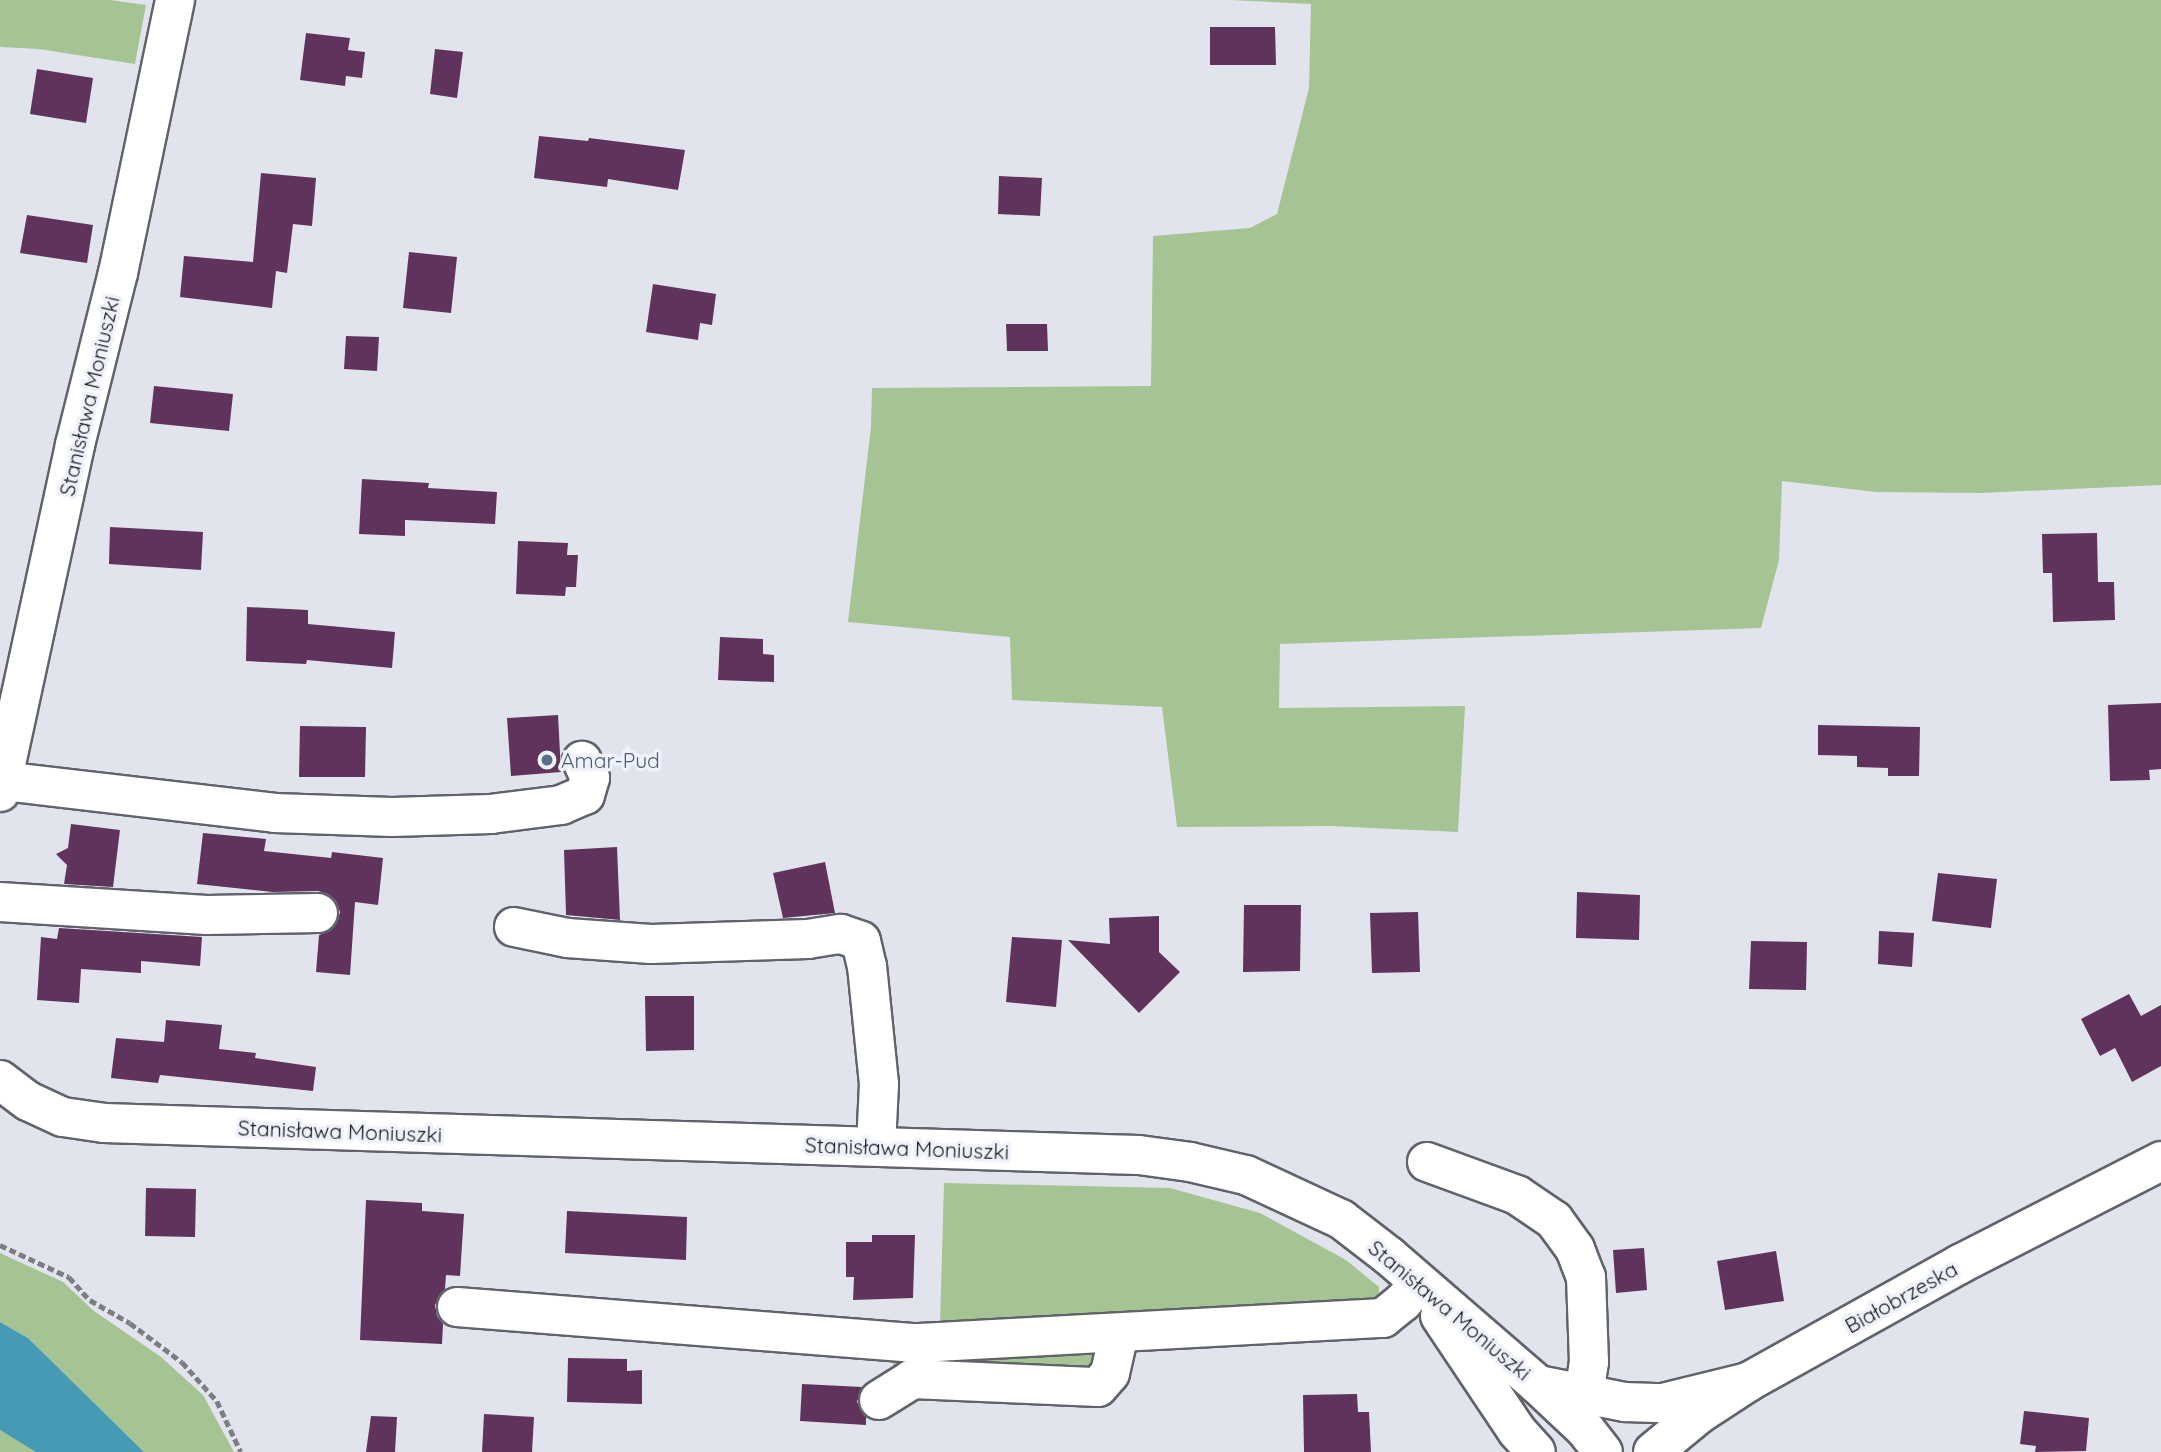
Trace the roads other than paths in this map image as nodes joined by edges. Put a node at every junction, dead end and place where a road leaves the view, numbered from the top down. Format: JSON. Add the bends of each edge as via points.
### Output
{"nodes":[{"id":1,"x":176,"y":0,"type":"edge"},
{"id":2,"x":14,"y":664,"type":"edge"},
{"id":3,"x":582,"y":761,"type":"dead end"},
{"id":4,"x":1,"y":787,"type":"edge"},
{"id":5,"x":0,"y":902,"type":"edge"},
{"id":6,"x":318,"y":913,"type":"dead end"},
{"id":7,"x":514,"y":927,"type":"dead end"},
{"id":8,"x":0,"y":1080,"type":"edge"},
{"id":9,"x":876,"y":1146,"type":"junction"},
{"id":10,"x":2161,"y":1161,"type":"edge"},
{"id":11,"x":1427,"y":1162,"type":"dead end"},
{"id":12,"x":1425,"y":1289,"type":"junction"},
{"id":13,"x":457,"y":1307,"type":"dead end"},
{"id":14,"x":1119,"y":1333,"type":"junction"},
{"id":15,"x":1748,"y":1382,"type":"junction"},
{"id":16,"x":1538,"y":1385,"type":"junction"},
{"id":17,"x":1584,"y":1395,"type":"junction"},
{"id":18,"x":879,"y":1400,"type":"dead end"},
{"id":19,"x":1525,"y":1445,"type":"edge"},
{"id":20,"x":1604,"y":1452,"type":"edge"},
{"id":21,"x":1653,"y":1452,"type":"edge"}],
"edges":[{"from":1,"to":2,"type":"street","name":"Stanisława Moniuszki","via":[[118,273]]},
{"from":2,"to":4,"type":"street","name":"Stanisława Moniuszki"},
{"from":3,"to":4,"type":"street","via":[[590,778],[585,795],[561,805],[491,814],[275,813]]},
{"from":5,"to":6,"type":"street","via":[[207,915]]},
{"from":7,"to":9,"type":"street","via":[[567,938],[651,944],[795,940],[841,934],[861,941],[878,1084]]},
{"from":8,"to":9,"type":"street","name":"Stanisława Moniuszki","via":[[28,1101],[64,1117],[104,1123]]},
{"from":9,"to":12,"type":"street","name":"Stanisława Moniuszki","via":[[1139,1155],[1246,1175],[1341,1219]]},
{"from":10,"to":15,"type":"street","name":"Białobrzeska","via":[[1960,1264]]},
{"from":11,"to":17,"type":"street","via":[[1517,1195],[1555,1220],[1575,1249],[1586,1277],[1589,1362]]},
{"from":12,"to":14,"type":"street","via":[[1382,1318]]},
{"from":12,"to":16,"type":"street","name":"Stanisława Moniuszki"},
{"from":12,"to":19,"type":"street","via":[[1446,1329]]},
{"from":13,"to":14,"type":"street","via":[[919,1343]]},
{"from":14,"to":18,"type":"street","via":[[1110,1373],[1098,1387],[912,1379]]},
{"from":15,"to":17,"type":"street","name":"Stanisława Moniuszki","via":[[1663,1403]]},
{"from":15,"to":21,"type":"street","name":"Białobrzeska"},
{"from":16,"to":17,"type":"street","name":"Stanisława Moniuszki"},
{"from":16,"to":20,"type":"street"}]}
